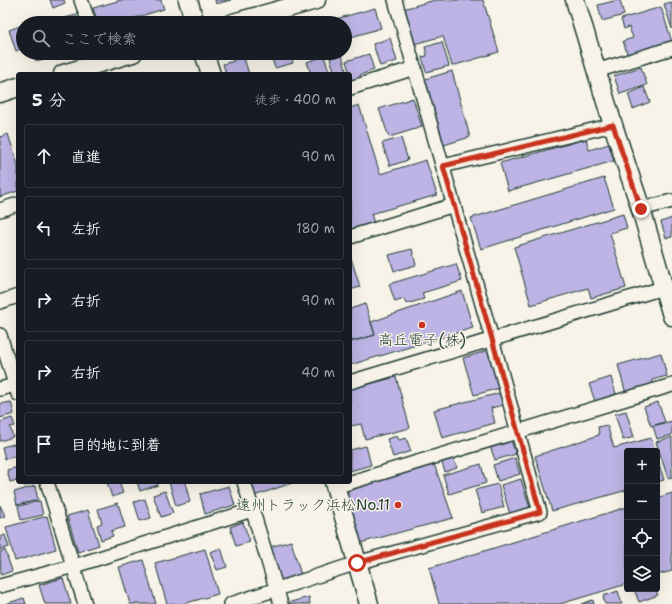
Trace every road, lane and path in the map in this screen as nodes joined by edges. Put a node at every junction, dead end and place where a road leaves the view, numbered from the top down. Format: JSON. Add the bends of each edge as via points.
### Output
{"nodes":[{"id":1,"x":82,"y":0,"type":"edge"},
{"id":2,"x":188,"y":0,"type":"edge"},
{"id":3,"x":316,"y":0,"type":"edge"},
{"id":4,"x":395,"y":0,"type":"edge"},
{"id":5,"x":575,"y":0,"type":"edge"},
{"id":6,"x":87,"y":16,"type":"edge"},
{"id":7,"x":193,"y":16,"type":"edge"},
{"id":8,"x":258,"y":16,"type":"edge"},
{"id":9,"x":672,"y":48,"type":"edge"},
{"id":10,"x":95,"y":60,"type":"edge"},
{"id":11,"x":206,"y":60,"type":"edge"},
{"id":12,"x":415,"y":68,"type":"junction"},
{"id":13,"x":596,"y":71,"type":"junction"},
{"id":14,"x":68,"y":72,"type":"edge"},
{"id":15,"x":210,"y":72,"type":"edge"},
{"id":16,"x":352,"y":87,"type":"edge"},
{"id":17,"x":16,"y":89,"type":"edge"},
{"id":18,"x":0,"y":93,"type":"edge"},
{"id":19,"x":613,"y":125,"type":"junction"},
{"id":20,"x":443,"y":166,"type":"junction"},
{"id":21,"x":672,"y":200,"type":"edge"},
{"id":22,"x":16,"y":205,"type":"edge"},
{"id":23,"x":454,"y":205,"type":"junction"},
{"id":24,"x":641,"y":209,"type":"junction"},
{"id":25,"x":0,"y":210,"type":"edge"},
{"id":26,"x":352,"y":236,"type":"edge"},
{"id":27,"x":663,"y":288,"type":"junction"},
{"id":28,"x":16,"y":297,"type":"edge"},
{"id":29,"x":0,"y":302,"type":"edge"},
{"id":30,"x":672,"y":316,"type":"edge"},
{"id":31,"x":0,"y":335,"type":"edge"},
{"id":32,"x":492,"y":339,"type":"junction"},
{"id":33,"x":352,"y":381,"type":"edge"},
{"id":34,"x":16,"y":385,"type":"edge"},
{"id":35,"x":672,"y":385,"type":"edge"},
{"id":36,"x":16,"y":388,"type":"edge"},
{"id":37,"x":0,"y":389,"type":"edge"},
{"id":38,"x":518,"y":432,"type":"junction"},
{"id":39,"x":352,"y":480,"type":"edge"},
{"id":40,"x":48,"y":484,"type":"edge"},
{"id":41,"x":245,"y":484,"type":"edge"},
{"id":42,"x":334,"y":485,"type":"edge"},
{"id":43,"x":252,"y":510,"type":"junction"},
{"id":44,"x":357,"y":563,"type":"junction"},
{"id":45,"x":74,"y":566,"type":"junction"},
{"id":46,"x":0,"y":586,"type":"edge"},
{"id":47,"x":277,"y":589,"type":"junction"},
{"id":48,"x":85,"y":604,"type":"edge"},
{"id":49,"x":231,"y":604,"type":"edge"},
{"id":50,"x":281,"y":604,"type":"edge"},
{"id":51,"x":369,"y":604,"type":"edge"}],
"edges":[{"from":1,"to":6,"type":"street"},
{"from":2,"to":7,"type":"street"},
{"from":3,"to":8,"type":"street"},
{"from":4,"to":12,"type":"street"},
{"from":5,"to":13,"type":"street"},
{"from":9,"to":13,"type":"street"},
{"from":10,"to":14,"type":"street"},
{"from":11,"to":15,"type":"street"},
{"from":12,"to":16,"type":"street"},
{"from":12,"to":20,"type":"street"},
{"from":13,"to":19,"type":"street"},
{"from":17,"to":18,"type":"street"},
{"from":19,"to":20,"type":"street"},
{"from":19,"to":24,"type":"street"},
{"from":20,"to":23,"type":"street"},
{"from":21,"to":24,"type":"street"},
{"from":22,"to":25,"type":"street"},
{"from":23,"to":26,"type":"street"},
{"from":23,"to":32,"type":"street"},
{"from":24,"to":27,"type":"street"},
{"from":27,"to":30,"type":"street"},
{"from":27,"to":32,"type":"street"},
{"from":28,"to":29,"type":"street"},
{"from":31,"to":34,"type":"street"},
{"from":32,"to":33,"type":"street"},
{"from":32,"to":38,"type":"street"},
{"from":35,"to":38,"type":"street"},
{"from":36,"to":37,"type":"street"},
{"from":38,"to":39,"type":"street"},
{"from":38,"to":44,"type":"street","via":[[540,512]]},
{"from":40,"to":45,"type":"street"},
{"from":41,"to":43,"type":"street"},
{"from":42,"to":44,"type":"street"},
{"from":43,"to":45,"type":"street"},
{"from":43,"to":47,"type":"street"},
{"from":44,"to":47,"type":"street"},
{"from":44,"to":51,"type":"street"},
{"from":45,"to":46,"type":"street"},
{"from":45,"to":48,"type":"street"},
{"from":47,"to":49,"type":"street"},
{"from":47,"to":50,"type":"street"}]}
